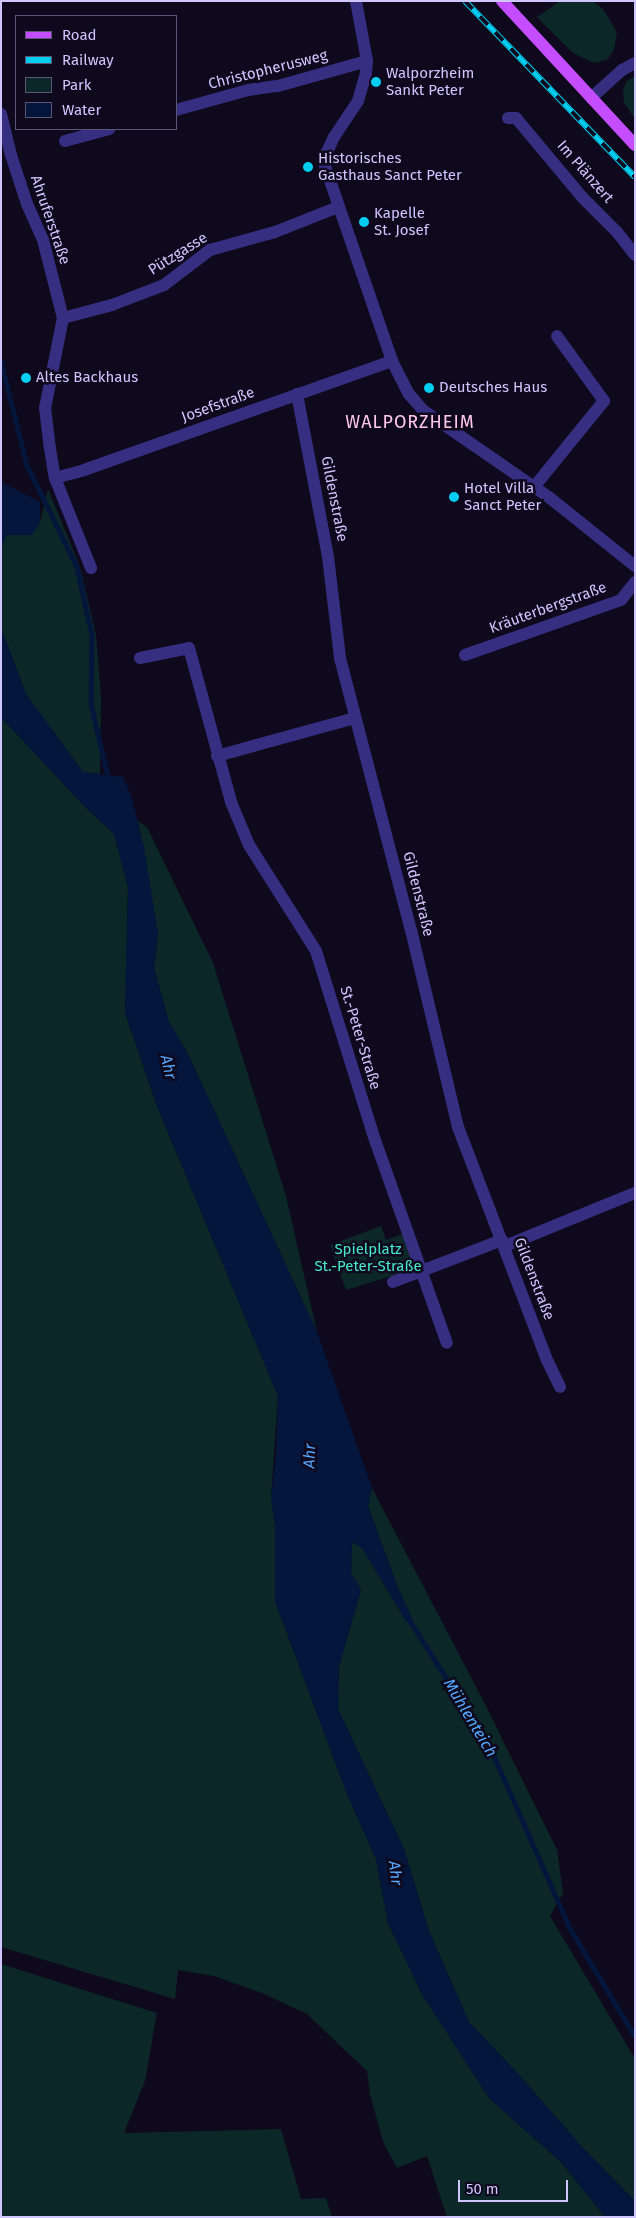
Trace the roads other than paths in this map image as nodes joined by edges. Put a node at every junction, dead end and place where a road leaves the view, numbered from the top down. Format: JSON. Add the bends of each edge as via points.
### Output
{"nodes":[{"id":1,"x":356,"y":1,"type":"edge"},
{"id":2,"x":502,"y":1,"type":"edge"},
{"id":3,"x":367,"y":61,"type":"junction"},
{"id":4,"x":635,"y":63,"type":"edge"},
{"id":5,"x":590,"y":98,"type":"junction"},
{"id":6,"x":178,"y":109,"type":"edge"},
{"id":7,"x":1,"y":114,"type":"edge"},
{"id":8,"x":508,"y":118,"type":"dead end"},
{"id":9,"x":105,"y":130,"type":"edge"},
{"id":10,"x":65,"y":141,"type":"dead end"},
{"id":11,"x":635,"y":145,"type":"edge"},
{"id":12,"x":338,"y":208,"type":"junction"},
{"id":13,"x":635,"y":255,"type":"edge"},
{"id":14,"x":63,"y":318,"type":"junction"},
{"id":15,"x":557,"y":336,"type":"dead end"},
{"id":16,"x":392,"y":361,"type":"junction"},
{"id":17,"x":297,"y":394,"type":"junction"},
{"id":18,"x":61,"y":476,"type":"junction"},
{"id":19,"x":534,"y":487,"type":"junction"},
{"id":20,"x":635,"y":566,"type":"edge"},
{"id":21,"x":91,"y":568,"type":"dead end"},
{"id":22,"x":635,"y":582,"type":"edge"},
{"id":23,"x":465,"y":656,"type":"dead end"},
{"id":24,"x":140,"y":658,"type":"dead end"},
{"id":25,"x":355,"y":718,"type":"junction"},
{"id":26,"x":217,"y":756,"type":"junction"},
{"id":27,"x":635,"y":1193,"type":"edge"},
{"id":28,"x":504,"y":1243,"type":"junction"},
{"id":29,"x":422,"y":1271,"type":"junction"},
{"id":30,"x":393,"y":1282,"type":"dead end"},
{"id":31,"x":448,"y":1343,"type":"dead end"},
{"id":32,"x":560,"y":1387,"type":"dead end"}],
"edges":[{"from":1,"to":3,"type":"street"},
{"from":2,"to":5,"type":"main road"},
{"from":3,"to":6,"type":"street","name":"Christopherusweg"},
{"from":3,"to":12,"type":"street","via":[[358,101],[327,152],[325,166]]},
{"from":4,"to":5,"type":"street"},
{"from":5,"to":11,"type":"main road"},
{"from":7,"to":14,"type":"street","name":"Ahruferstraße","via":[[27,204],[43,240]]},
{"from":8,"to":13,"type":"street","name":"Im Plänzert","via":[[516,118]]},
{"from":9,"to":10,"type":"street"},
{"from":12,"to":14,"type":"street","name":"Pützgasse","via":[[276,232],[210,250],[164,285],[112,305]]},
{"from":12,"to":16,"type":"street"},
{"from":14,"to":18,"type":"street","name":"Ahruferstraße","via":[[45,408]]},
{"from":15,"to":19,"type":"street","via":[[604,401]]},
{"from":16,"to":17,"type":"street","name":"Josefstraße"},
{"from":16,"to":19,"type":"street","via":[[409,394],[424,411]]},
{"from":17,"to":18,"type":"street","name":"Josefstraße"},
{"from":17,"to":25,"type":"street","name":"Gildenstraße","via":[[328,557],[340,658]]},
{"from":18,"to":21,"type":"street","name":"Ahruferstraße"},
{"from":19,"to":20,"type":"street"},
{"from":22,"to":23,"type":"street","name":"Kräuterbergstraße","via":[[621,600]]},
{"from":24,"to":26,"type":"street","name":"St.-Peter-Straße","via":[[189,648]]},
{"from":25,"to":26,"type":"street"},
{"from":25,"to":28,"type":"street","name":"Gildenstraße","via":[[411,930],[458,1127]]},
{"from":26,"to":29,"type":"street","name":"St.-Peter-Straße","via":[[249,846],[316,951],[375,1140]]},
{"from":27,"to":28,"type":"street"},
{"from":28,"to":29,"type":"street"},
{"from":28,"to":32,"type":"street","name":"Gildenstraße","via":[[546,1358]]},
{"from":29,"to":30,"type":"street"},
{"from":29,"to":31,"type":"street","name":"St.-Peter-Straße"}]}
